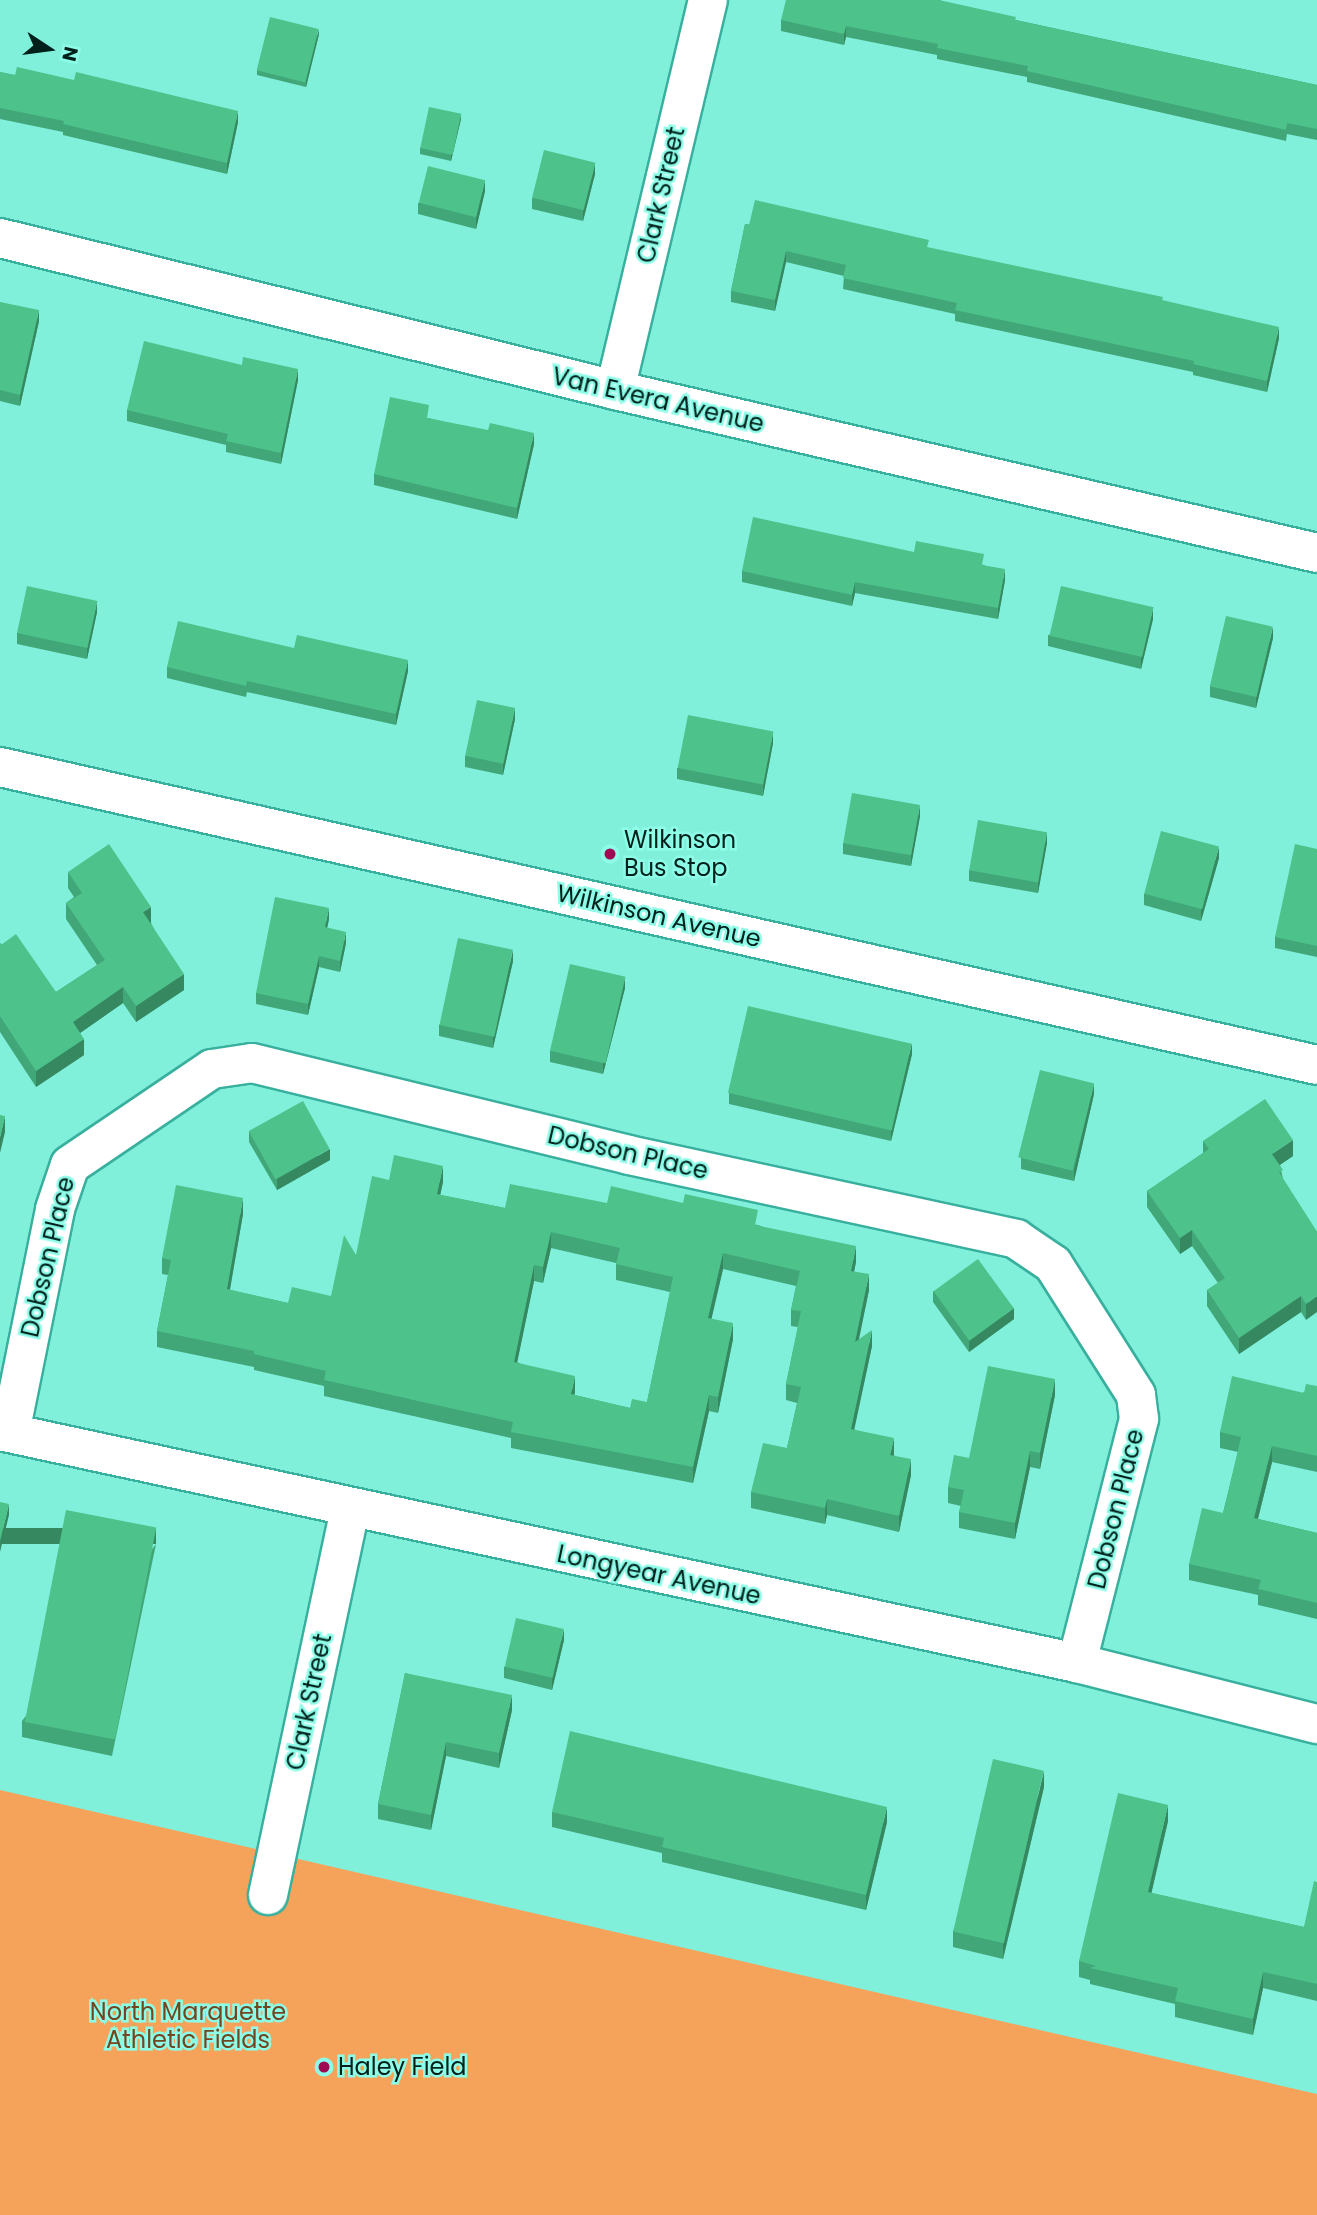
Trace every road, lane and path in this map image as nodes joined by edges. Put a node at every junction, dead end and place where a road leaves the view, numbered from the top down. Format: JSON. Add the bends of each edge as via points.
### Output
{"nodes":[{"id":1,"x":708,"y":0,"type":"edge"},
{"id":2,"x":0,"y":238,"type":"edge"},
{"id":3,"x":615,"y":390,"type":"junction"},
{"id":4,"x":1317,"y":553,"type":"edge"},
{"id":5,"x":0,"y":767,"type":"edge"},
{"id":6,"x":1317,"y":1065,"type":"edge"},
{"id":7,"x":5,"y":1432,"type":"edge"},
{"id":8,"x":350,"y":1509,"type":"junction"},
{"id":9,"x":1077,"y":1663,"type":"junction"},
{"id":10,"x":1317,"y":1724,"type":"edge"},
{"id":11,"x":268,"y":1895,"type":"dead end"}],
"edges":[{"from":1,"to":3,"type":"street","name":"Clark Street"},
{"from":2,"to":3,"type":"street","name":"Van Evera Avenue"},
{"from":3,"to":4,"type":"street","name":"Van Evera Avenue"},
{"from":5,"to":6,"type":"street","name":"Wilkinson Avenue"},
{"from":7,"to":8,"type":"street","name":"Longyear Avenue"},
{"from":7,"to":9,"type":"street","name":"Dobson Place","via":[[55,1209],[70,1165],[212,1069],[252,1063],[628,1155],[1016,1239],[1053,1264],[1136,1395],[1139,1419]]},
{"from":8,"to":9,"type":"street","name":"Longyear Avenue"},
{"from":8,"to":11,"type":"street","name":"Clark Street"},
{"from":9,"to":10,"type":"street","name":"Longyear Avenue"}]}
